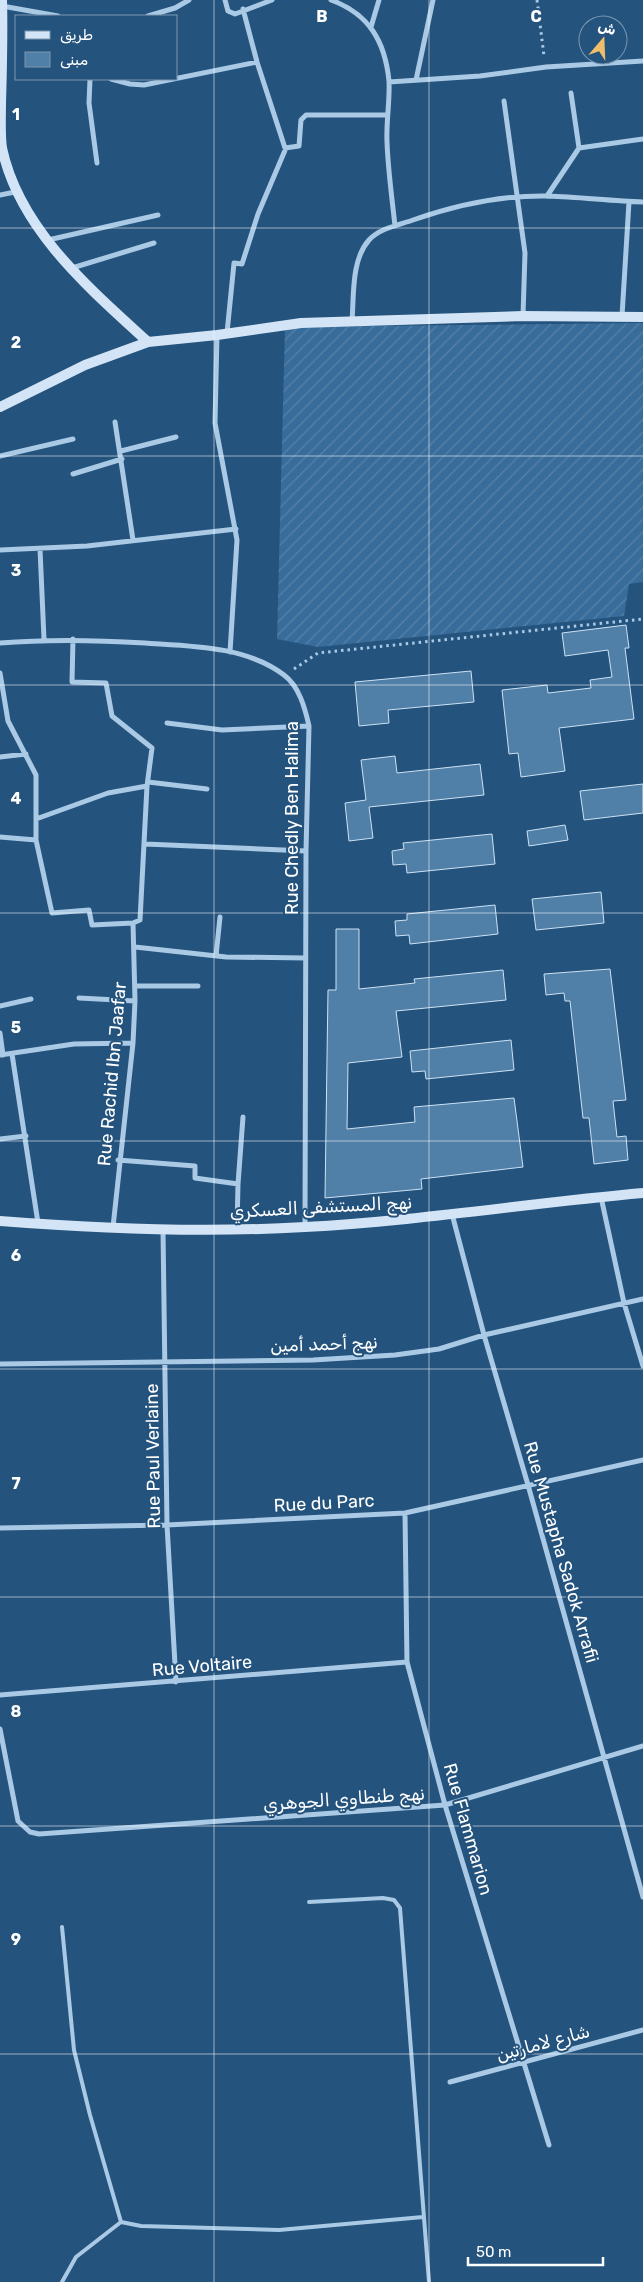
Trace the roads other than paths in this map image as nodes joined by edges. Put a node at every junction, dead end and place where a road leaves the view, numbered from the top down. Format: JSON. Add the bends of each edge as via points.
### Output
{"nodes":[{"id":1,"x":189,"y":0,"type":"edge"},
{"id":2,"x":225,"y":0,"type":"edge"},
{"id":3,"x":272,"y":0,"type":"edge"},
{"id":4,"x":331,"y":0,"type":"edge"},
{"id":5,"x":379,"y":0,"type":"edge"},
{"id":6,"x":433,"y":0,"type":"edge"},
{"id":7,"x":2,"y":3,"type":"edge"},
{"id":8,"x":243,"y":10,"type":"junction"},
{"id":9,"x":54,"y":15,"type":"edge"},
{"id":10,"x":151,"y":15,"type":"edge"},
{"id":11,"x":1,"y":19,"type":"edge"},
{"id":12,"x":371,"y":26,"type":"junction"},
{"id":13,"x":643,"y":61,"type":"edge"},
{"id":14,"x":257,"y":62,"type":"junction"},
{"id":15,"x":178,"y":78,"type":"edge"},
{"id":16,"x":90,"y":80,"type":"edge"},
{"id":17,"x":115,"y":80,"type":"edge"},
{"id":18,"x":169,"y":80,"type":"edge"},
{"id":19,"x":416,"y":80,"type":"junction"},
{"id":20,"x":389,"y":82,"type":"junction"},
{"id":21,"x":571,"y":93,"type":"dead end"},
{"id":22,"x":504,"y":101,"type":"dead end"},
{"id":23,"x":387,"y":116,"type":"junction"},
{"id":24,"x":1,"y":124,"type":"edge"},
{"id":25,"x":643,"y":140,"type":"edge"},
{"id":26,"x":286,"y":148,"type":"junction"},
{"id":27,"x":579,"y":148,"type":"junction"},
{"id":28,"x":97,"y":163,"type":"dead end"},
{"id":29,"x":15,"y":192,"type":"junction"},
{"id":30,"x":0,"y":195,"type":"edge"},
{"id":31,"x":546,"y":196,"type":"junction"},
{"id":32,"x":517,"y":198,"type":"junction"},
{"id":33,"x":629,"y":202,"type":"junction"},
{"id":34,"x":643,"y":202,"type":"edge"},
{"id":35,"x":158,"y":215,"type":"dead end"},
{"id":36,"x":395,"y":226,"type":"junction"},
{"id":37,"x":48,"y":240,"type":"junction"},
{"id":38,"x":154,"y":243,"type":"dead end"},
{"id":39,"x":71,"y":268,"type":"junction"},
{"id":40,"x":523,"y":316,"type":"junction"},
{"id":41,"x":622,"y":316,"type":"junction"},
{"id":42,"x":643,"y":317,"type":"edge"},
{"id":43,"x":352,"y":321,"type":"junction"},
{"id":44,"x":222,"y":334,"type":"junction"},
{"id":45,"x":148,"y":342,"type":"junction"},
{"id":46,"x":0,"y":407,"type":"edge"},
{"id":47,"x":116,"y":422,"type":"dead end"},
{"id":48,"x":176,"y":437,"type":"dead end"},
{"id":49,"x":73,"y":439,"type":"dead end"},
{"id":50,"x":121,"y":451,"type":"junction"},
{"id":51,"x":0,"y":456,"type":"edge"},
{"id":52,"x":122,"y":459,"type":"junction"},
{"id":53,"x":73,"y":474,"type":"dead end"},
{"id":54,"x":236,"y":529,"type":"junction"},
{"id":55,"x":133,"y":540,"type":"junction"},
{"id":56,"x":40,"y":549,"type":"junction"},
{"id":57,"x":0,"y":550,"type":"edge"},
{"id":58,"x":73,"y":638,"type":"junction"},
{"id":59,"x":44,"y":639,"type":"junction"},
{"id":60,"x":0,"y":643,"type":"edge"},
{"id":61,"x":230,"y":652,"type":"junction"},
{"id":62,"x":0,"y":673,"type":"edge"},
{"id":63,"x":2,"y":698,"type":"edge"},
{"id":64,"x":167,"y":723,"type":"dead end"},
{"id":65,"x":308,"y":726,"type":"junction"},
{"id":66,"x":26,"y":754,"type":"junction"},
{"id":67,"x":0,"y":757,"type":"edge"},
{"id":68,"x":148,"y":784,"type":"junction"},
{"id":69,"x":207,"y":789,"type":"dead end"},
{"id":70,"x":36,"y":819,"type":"junction"},
{"id":71,"x":0,"y":837,"type":"edge"},
{"id":72,"x":36,"y":840,"type":"junction"},
{"id":73,"x":145,"y":844,"type":"junction"},
{"id":74,"x":306,"y":851,"type":"junction"},
{"id":75,"x":220,"y":917,"type":"dead end"},
{"id":76,"x":134,"y":923,"type":"junction"},
{"id":77,"x":134,"y":947,"type":"junction"},
{"id":78,"x":216,"y":956,"type":"junction"},
{"id":79,"x":306,"y":958,"type":"junction"},
{"id":80,"x":135,"y":986,"type":"junction"},
{"id":81,"x":198,"y":986,"type":"dead end"},
{"id":82,"x":79,"y":998,"type":"dead end"},
{"id":83,"x":31,"y":999,"type":"dead end"},
{"id":84,"x":135,"y":1001,"type":"junction"},
{"id":85,"x":0,"y":1006,"type":"edge"},
{"id":86,"x":0,"y":1033,"type":"edge"},
{"id":87,"x":133,"y":1043,"type":"junction"},
{"id":88,"x":12,"y":1054,"type":"junction"},
{"id":89,"x":2,"y":1055,"type":"edge"},
{"id":90,"x":243,"y":1117,"type":"dead end"},
{"id":91,"x":26,"y":1136,"type":"junction"},
{"id":92,"x":0,"y":1139,"type":"edge"},
{"id":93,"x":118,"y":1160,"type":"junction"},
{"id":94,"x":238,"y":1184,"type":"junction"},
{"id":95,"x":643,"y":1193,"type":"edge"},
{"id":96,"x":601,"y":1197,"type":"junction"},
{"id":97,"x":452,"y":1214,"type":"junction"},
{"id":98,"x":0,"y":1221,"type":"edge"},
{"id":99,"x":38,"y":1224,"type":"junction"},
{"id":100,"x":113,"y":1227,"type":"junction"},
{"id":101,"x":305,"y":1227,"type":"junction"},
{"id":102,"x":237,"y":1228,"type":"junction"},
{"id":103,"x":163,"y":1230,"type":"junction"},
{"id":104,"x":643,"y":1299,"type":"edge"},
{"id":105,"x":624,"y":1303,"type":"junction"},
{"id":106,"x":484,"y":1335,"type":"junction"},
{"id":107,"x":166,"y":1362,"type":"junction"},
{"id":108,"x":0,"y":1364,"type":"edge"},
{"id":109,"x":643,"y":1366,"type":"edge"},
{"id":110,"x":643,"y":1460,"type":"edge"},
{"id":111,"x":528,"y":1485,"type":"junction"},
{"id":112,"x":405,"y":1513,"type":"junction"},
{"id":113,"x":167,"y":1524,"type":"junction"},
{"id":114,"x":0,"y":1528,"type":"edge"},
{"id":115,"x":407,"y":1662,"type":"junction"},
{"id":116,"x":176,"y":1682,"type":"junction"},
{"id":117,"x":0,"y":1695,"type":"edge"},
{"id":118,"x":0,"y":1729,"type":"edge"},
{"id":119,"x":643,"y":1746,"type":"edge"},
{"id":120,"x":604,"y":1757,"type":"junction"},
{"id":121,"x":446,"y":1805,"type":"junction"},
{"id":122,"x":643,"y":1897,"type":"edge"},
{"id":123,"x":309,"y":1902,"type":"dead end"},
{"id":124,"x":62,"y":1927,"type":"dead end"},
{"id":125,"x":643,"y":2030,"type":"edge"},
{"id":126,"x":525,"y":2062,"type":"junction"},
{"id":127,"x":450,"y":2082,"type":"dead end"},
{"id":128,"x":549,"y":2145,"type":"dead end"},
{"id":129,"x":423,"y":2217,"type":"junction"},
{"id":130,"x":121,"y":2222,"type":"junction"},
{"id":131,"x":62,"y":2282,"type":"edge"},
{"id":132,"x":429,"y":2282,"type":"edge"}],
"edges":[{"from":1,"to":10,"type":"street"},
{"from":2,"to":8,"type":"street","via":[[231,13]]},
{"from":3,"to":8,"type":"street"},
{"from":4,"to":12,"type":"street","via":[[349,7]]},
{"from":5,"to":12,"type":"street"},
{"from":6,"to":19,"type":"street"},
{"from":7,"to":9,"type":"street"},
{"from":7,"to":11,"type":"street"},
{"from":8,"to":14,"type":"street"},
{"from":11,"to":24,"type":"street"},
{"from":12,"to":20,"type":"street","via":[[385,61]]},
{"from":13,"to":19,"type":"street"},
{"from":14,"to":15,"type":"street"},
{"from":14,"to":26,"type":"street"},
{"from":16,"to":28,"type":"street","via":[[89,104]]},
{"from":17,"to":18,"type":"street","via":[[144,85]]},
{"from":19,"to":20,"type":"street"},
{"from":20,"to":23,"type":"street"},
{"from":21,"to":27,"type":"street"},
{"from":22,"to":32,"type":"street"},
{"from":23,"to":26,"type":"street","via":[[306,116],[301,120],[299,146]]},
{"from":23,"to":36,"type":"street"},
{"from":24,"to":29,"type":"street","via":[[2,147]]},
{"from":25,"to":27,"type":"street"},
{"from":26,"to":44,"type":"street","via":[[258,214],[242,264],[234,263]]},
{"from":27,"to":31,"type":"street"},
{"from":29,"to":30,"type":"street"},
{"from":29,"to":37,"type":"street"},
{"from":31,"to":32,"type":"street"},
{"from":31,"to":33,"type":"street"},
{"from":32,"to":36,"type":"street","via":[[472,203]]},
{"from":32,"to":40,"type":"street","via":[[525,253]]},
{"from":33,"to":34,"type":"street"},
{"from":33,"to":41,"type":"street"},
{"from":35,"to":37,"type":"street"},
{"from":36,"to":43,"type":"street","via":[[379,232],[362,251],[356,270]]},
{"from":37,"to":39,"type":"street"},
{"from":38,"to":39,"type":"street"},
{"from":39,"to":45,"type":"street"},
{"from":40,"to":41,"type":"street"},
{"from":40,"to":43,"type":"street"},
{"from":41,"to":42,"type":"street"},
{"from":43,"to":44,"type":"street","via":[[301,323]]},
{"from":44,"to":45,"type":"street"},
{"from":44,"to":54,"type":"street","via":[[215,423]]},
{"from":45,"to":46,"type":"street","via":[[85,365]]},
{"from":47,"to":50,"type":"street"},
{"from":48,"to":50,"type":"street"},
{"from":49,"to":51,"type":"street"},
{"from":50,"to":52,"type":"street"},
{"from":52,"to":53,"type":"street"},
{"from":52,"to":55,"type":"street"},
{"from":54,"to":55,"type":"street"},
{"from":54,"to":61,"type":"street"},
{"from":55,"to":56,"type":"street"},
{"from":56,"to":57,"type":"street"},
{"from":56,"to":59,"type":"street"},
{"from":58,"to":59,"type":"street","name":"Rue Chedly Ben Halima"},
{"from":58,"to":61,"type":"street","name":"Rue Chedly Ben Halima","via":[[193,646]]},
{"from":58,"to":68,"type":"street","via":[[72,682],[106,683],[112,716],[152,748]]},
{"from":59,"to":60,"type":"street","name":"Rue Chedly Ben Halima"},
{"from":61,"to":65,"type":"street","name":"Rue Chedly Ben Halima","via":[[261,662],[285,676],[305,708]]},
{"from":62,"to":63,"type":"street"},
{"from":63,"to":66,"type":"street","via":[[8,721]]},
{"from":64,"to":65,"type":"street","via":[[222,730]]},
{"from":65,"to":74,"type":"street","name":"Rue Chedly Ben Halima"},
{"from":66,"to":67,"type":"street"},
{"from":66,"to":70,"type":"street","via":[[36,775]]},
{"from":68,"to":69,"type":"street"},
{"from":68,"to":70,"type":"street","via":[[108,793]]},
{"from":68,"to":73,"type":"street"},
{"from":70,"to":72,"type":"street"},
{"from":71,"to":72,"type":"street"},
{"from":72,"to":76,"type":"street","via":[[52,913],[89,910],[92,926]]},
{"from":73,"to":74,"type":"street"},
{"from":73,"to":76,"type":"street","name":"Rue Rachid Ibn Jaafar","via":[[140,920]]},
{"from":74,"to":79,"type":"street","name":"Rue Chedly Ben Halima"},
{"from":75,"to":78,"type":"street"},
{"from":76,"to":77,"type":"street","name":"Rue Rachid Ibn Jaafar"},
{"from":77,"to":78,"type":"street"},
{"from":77,"to":80,"type":"street","name":"Rue Rachid Ibn Jaafar"},
{"from":78,"to":79,"type":"street"},
{"from":79,"to":101,"type":"street","name":"Rue Chedly Ben Halima"},
{"from":80,"to":81,"type":"street"},
{"from":80,"to":84,"type":"street","name":"Rue Rachid Ibn Jaafar"},
{"from":82,"to":84,"type":"street"},
{"from":83,"to":85,"type":"street"},
{"from":84,"to":87,"type":"street","name":"Rue Rachid Ibn Jaafar"},
{"from":86,"to":89,"type":"street"},
{"from":87,"to":88,"type":"street","via":[[74,1044]]},
{"from":87,"to":93,"type":"street","name":"Rue Rachid Ibn Jaafar"},
{"from":88,"to":89,"type":"street"},
{"from":88,"to":91,"type":"street"},
{"from":90,"to":94,"type":"street"},
{"from":91,"to":92,"type":"street"},
{"from":91,"to":99,"type":"street"},
{"from":93,"to":94,"type":"street","via":[[195,1166],[194,1178]]},
{"from":93,"to":100,"type":"street","name":"Rue Rachid Ibn Jaafar"},
{"from":94,"to":102,"type":"street"},
{"from":95,"to":96,"type":"street","name":"نهج المستشفى العسكري"},
{"from":96,"to":97,"type":"street","name":"نهج المستشفى العسكري"},
{"from":96,"to":105,"type":"street"},
{"from":97,"to":101,"type":"street","name":"نهج المستشفى العسكري"},
{"from":97,"to":106,"type":"street","name":"Rue Mustapha Sadok Arrafii"},
{"from":98,"to":99,"type":"street","name":"نهج المستشفى العسكري"},
{"from":99,"to":100,"type":"street","name":"نهج المستشفى العسكري"},
{"from":100,"to":103,"type":"street","name":"نهج المستشفى العسكري"},
{"from":101,"to":102,"type":"street","name":"نهج المستشفى العسكري"},
{"from":102,"to":103,"type":"street","name":"نهج المستشفى العسكري"},
{"from":103,"to":107,"type":"street","name":"Rue Paul Verlaine"},
{"from":104,"to":105,"type":"street","name":"نهج أحمد أمين"},
{"from":105,"to":106,"type":"street","name":"نهج أحمد أمين"},
{"from":105,"to":109,"type":"street"},
{"from":106,"to":107,"type":"street","name":"نهج أحمد أمين","via":[[439,1349],[395,1355]]},
{"from":106,"to":111,"type":"street","name":"Rue Mustapha Sadok Arrafii"},
{"from":107,"to":108,"type":"street","name":"نهج أحمد أمين"},
{"from":107,"to":113,"type":"street","name":"Rue Paul Verlaine"},
{"from":110,"to":111,"type":"street","name":"Rue du Parc"},
{"from":111,"to":112,"type":"street","name":"Rue du Parc"},
{"from":111,"to":120,"type":"street","name":"Rue Mustapha Sadok Arrafii"},
{"from":112,"to":113,"type":"street","name":"Rue du Parc"},
{"from":112,"to":115,"type":"street","name":"Rue Flammarion"},
{"from":113,"to":114,"type":"street","name":"Rue du Parc"},
{"from":113,"to":116,"type":"street","name":"Rue Paul Verlaine"},
{"from":115,"to":116,"type":"street","name":"Rue Voltaire"},
{"from":115,"to":121,"type":"street","name":"Rue Flammarion"},
{"from":116,"to":117,"type":"street","name":"Rue Voltaire"},
{"from":118,"to":121,"type":"street","name":"نهج طنطاوي الجوهري","via":[[18,1821],[30,1832],[39,1834]]},
{"from":119,"to":120,"type":"street","name":"نهج طنطاوي الجوهري"},
{"from":120,"to":121,"type":"street","name":"نهج طنطاوي الجوهري"},
{"from":120,"to":122,"type":"street","name":"Rue Mustapha Sadok Arrafii"},
{"from":121,"to":126,"type":"street","name":"Rue Flammarion"},
{"from":123,"to":129,"type":"lane","via":[[383,1898],[394,1900],[400,1908]]},
{"from":124,"to":130,"type":"lane","via":[[74,2050]]},
{"from":125,"to":126,"type":"street","name":"شارع لامارتين"},
{"from":126,"to":127,"type":"street","name":"شارع لامارتين"},
{"from":126,"to":128,"type":"street","name":"Rue Flammarion"},
{"from":129,"to":130,"type":"lane","via":[[278,2230],[141,2226]]},
{"from":129,"to":132,"type":"lane"},
{"from":130,"to":131,"type":"lane","via":[[76,2257]]}]}
